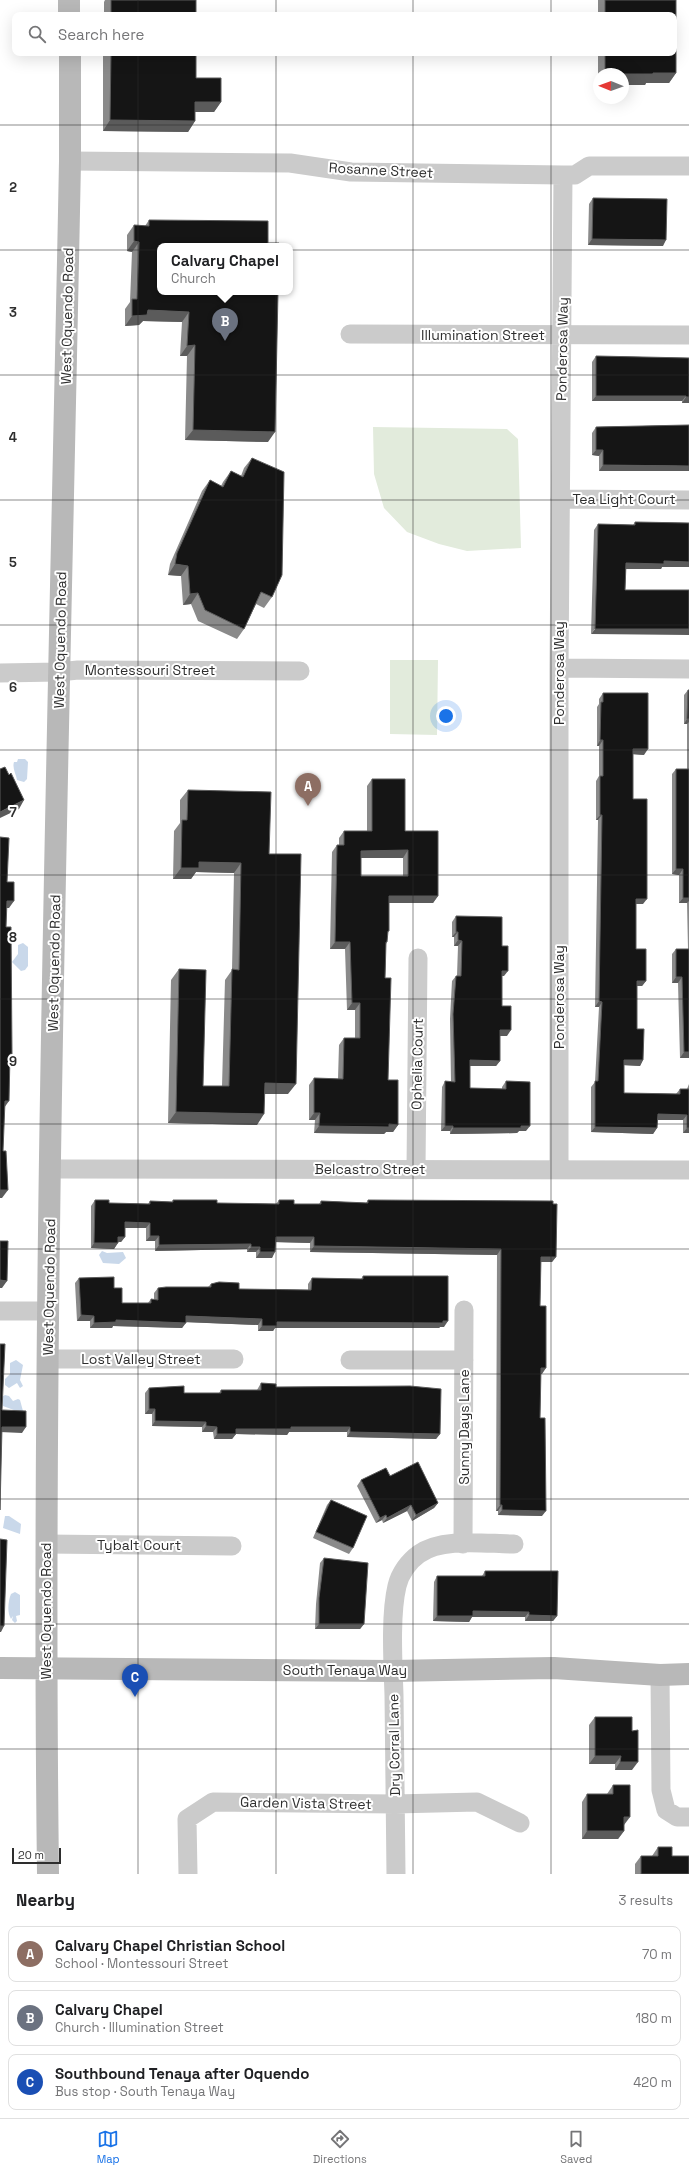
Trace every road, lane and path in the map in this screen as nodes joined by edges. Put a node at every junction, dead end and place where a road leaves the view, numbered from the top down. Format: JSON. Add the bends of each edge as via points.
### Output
{"nodes":[{"id":1,"x":69,"y":0,"type":"edge"},
{"id":2,"x":69,"y":12,"type":"edge"},
{"id":3,"x":70,"y":56,"type":"edge"},
{"id":4,"x":70,"y":161,"type":"junction"},
{"id":5,"x":689,"y":166,"type":"edge"},
{"id":6,"x":563,"y":175,"type":"junction"},
{"id":7,"x":350,"y":334,"type":"dead end"},
{"id":8,"x":689,"y":335,"type":"edge"},
{"id":9,"x":563,"y":336,"type":"junction"},
{"id":10,"x":560,"y":499,"type":"junction"},
{"id":11,"x":689,"y":500,"type":"edge"},
{"id":12,"x":559,"y":668,"type":"junction"},
{"id":13,"x":689,"y":669,"type":"edge"},
{"id":14,"x":300,"y":671,"type":"dead end"},
{"id":15,"x":59,"y":672,"type":"junction"},
{"id":16,"x":0,"y":673,"type":"edge"},
{"id":17,"x":418,"y":958,"type":"dead end"},
{"id":18,"x":51,"y":1169,"type":"junction"},
{"id":19,"x":416,"y":1170,"type":"junction"},
{"id":20,"x":559,"y":1170,"type":"junction"},
{"id":21,"x":689,"y":1170,"type":"edge"},
{"id":22,"x":464,"y":1310,"type":"dead end"},
{"id":23,"x":0,"y":1311,"type":"edge"},
{"id":24,"x":48,"y":1311,"type":"junction"},
{"id":25,"x":48,"y":1359,"type":"junction"},
{"id":26,"x":234,"y":1359,"type":"dead end"},
{"id":27,"x":350,"y":1360,"type":"dead end"},
{"id":28,"x":464,"y":1360,"type":"junction"},
{"id":29,"x":46,"y":1544,"type":"junction"},
{"id":30,"x":463,"y":1544,"type":"junction"},
{"id":31,"x":514,"y":1544,"type":"dead end"},
{"id":32,"x":232,"y":1546,"type":"dead end"},
{"id":33,"x":46,"y":1667,"type":"junction"},
{"id":34,"x":0,"y":1668,"type":"edge"},
{"id":35,"x":394,"y":1671,"type":"junction"},
{"id":36,"x":689,"y":1674,"type":"edge"},
{"id":37,"x":660,"y":1675,"type":"junction"},
{"id":38,"x":395,"y":1804,"type":"junction"},
{"id":39,"x":689,"y":1817,"type":"edge"},
{"id":40,"x":520,"y":1823,"type":"dead end"},
{"id":41,"x":48,"y":1874,"type":"edge"},
{"id":42,"x":188,"y":1874,"type":"edge"},
{"id":43,"x":396,"y":1874,"type":"edge"}],
"edges":[{"from":1,"to":2,"type":"street"},
{"from":3,"to":4,"type":"street","name":"West Oquendo Road"},
{"from":4,"to":6,"type":"street","name":"Rosanne Street","via":[[290,164],[351,172]]},
{"from":4,"to":15,"type":"street","name":"West Oquendo Road"},
{"from":5,"to":6,"type":"street","name":"Rosanne Street","via":[[589,166],[575,175]]},
{"from":6,"to":9,"type":"street","name":"Ponderosa Way"},
{"from":7,"to":9,"type":"street","name":"Illumination Street"},
{"from":8,"to":9,"type":"street","name":"Illumination Street"},
{"from":9,"to":10,"type":"street","name":"Ponderosa Way"},
{"from":10,"to":11,"type":"street","name":"Tea Light Court"},
{"from":10,"to":12,"type":"street","name":"Ponderosa Way"},
{"from":12,"to":13,"type":"street"},
{"from":12,"to":20,"type":"street","name":"Ponderosa Way"},
{"from":14,"to":15,"type":"street","name":"Montessouri Street"},
{"from":15,"to":16,"type":"street","name":"Montessouri Street"},
{"from":15,"to":18,"type":"street","name":"West Oquendo Road"},
{"from":17,"to":19,"type":"street","name":"Ophelia Court"},
{"from":18,"to":19,"type":"street","name":"Belcastro Street"},
{"from":18,"to":24,"type":"street","name":"West Oquendo Road"},
{"from":19,"to":20,"type":"street","name":"Belcastro Street"},
{"from":20,"to":21,"type":"street","name":"Belcastro Street"},
{"from":22,"to":28,"type":"street","name":"Sunny Days Lane"},
{"from":23,"to":24,"type":"street"},
{"from":24,"to":25,"type":"street","name":"West Oquendo Road"},
{"from":25,"to":26,"type":"street","name":"Lost Valley Street"},
{"from":25,"to":29,"type":"street","name":"West Oquendo Road"},
{"from":27,"to":28,"type":"street"},
{"from":28,"to":30,"type":"street","name":"Sunny Days Lane"},
{"from":29,"to":32,"type":"street","name":"Tybalt Court"},
{"from":29,"to":33,"type":"street","name":"West Oquendo Road"},
{"from":30,"to":31,"type":"street","name":"Dry Corral Lane"},
{"from":30,"to":35,"type":"street","name":"Dry Corral Lane","via":[[447,1544],[426,1549],[405,1568],[396,1596]]},
{"from":33,"to":34,"type":"street","name":"South Tenaya Way"},
{"from":33,"to":35,"type":"street","name":"South Tenaya Way"},
{"from":33,"to":41,"type":"street","name":"West Oquendo Road"},
{"from":35,"to":37,"type":"street","name":"South Tenaya Way","via":[[554,1668]]},
{"from":35,"to":38,"type":"street","name":"Dry Corral Lane"},
{"from":36,"to":37,"type":"street","name":"South Tenaya Way"},
{"from":37,"to":39,"type":"street","via":[[660,1790],[666,1810],[677,1817]]},
{"from":38,"to":40,"type":"street","name":"Garden Vista Street","via":[[477,1802]]},
{"from":38,"to":42,"type":"street","name":"Garden Vista Street","via":[[213,1802],[187,1819]]},
{"from":38,"to":43,"type":"street","name":"Dry Corral Lane"}]}
